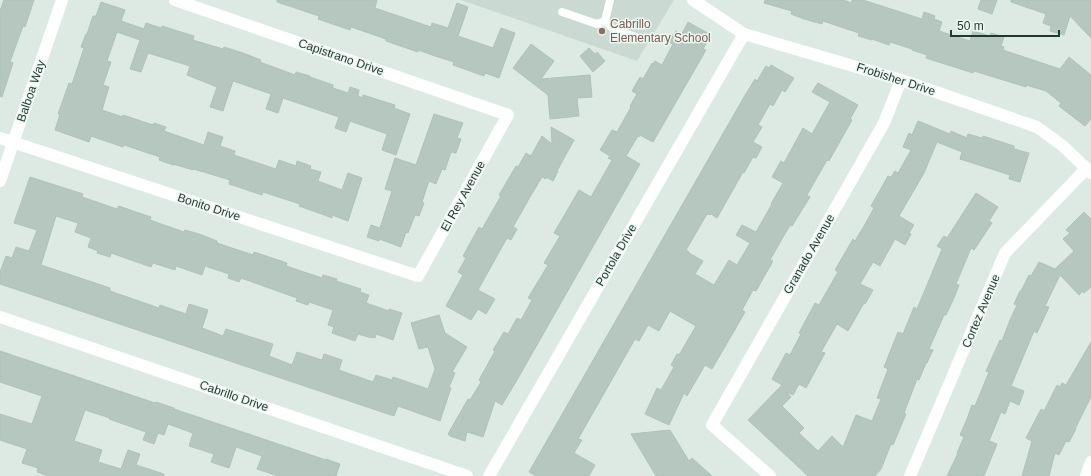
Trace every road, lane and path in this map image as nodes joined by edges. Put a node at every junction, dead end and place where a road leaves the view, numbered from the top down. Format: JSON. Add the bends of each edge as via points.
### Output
{"nodes":[{"id":1,"x":62,"y":0,"type":"edge"},
{"id":2,"x":175,"y":0,"type":"edge"},
{"id":3,"x":610,"y":0,"type":"edge"},
{"id":4,"x":693,"y":0,"type":"edge"},
{"id":5,"x":562,"y":12,"type":"dead end"},
{"id":6,"x":605,"y":20,"type":"junction"},
{"id":7,"x":744,"y":34,"type":"junction"},
{"id":8,"x":638,"y":38,"type":"dead end"},
{"id":9,"x":901,"y":80,"type":"junction"},
{"id":10,"x":508,"y":115,"type":"joint"},
{"id":11,"x":0,"y":138,"type":"edge"},
{"id":12,"x":14,"y":142,"type":"junction"},
{"id":13,"x":1089,"y":171,"type":"edge"},
{"id":14,"x":0,"y":181,"type":"edge"},
{"id":15,"x":418,"y":276,"type":"joint"},
{"id":16,"x":0,"y":317,"type":"edge"},
{"id":17,"x":1091,"y":462,"type":"edge"},
{"id":18,"x":467,"y":476,"type":"edge"},
{"id":19,"x":489,"y":476,"type":"edge"},
{"id":20,"x":770,"y":476,"type":"edge"},
{"id":21,"x":910,"y":476,"type":"edge"},
{"id":22,"x":1086,"y":476,"type":"edge"}],
"edges":[{"from":1,"to":12,"type":"street","name":"Balboa Way"},
{"from":2,"to":10,"type":"street","name":"Capistrano Drive"},
{"from":3,"to":6,"type":"lane"},
{"from":4,"to":7,"type":"street","name":"Frobisher Drive"},
{"from":5,"to":6,"type":"lane","via":[[597,24]]},
{"from":6,"to":8,"type":"lane","via":[[612,28]]},
{"from":7,"to":9,"type":"street","name":"Frobisher Drive"},
{"from":7,"to":19,"type":"street","name":"Portola Drive"},
{"from":9,"to":13,"type":"street","name":"Frobisher Drive","via":[[1037,127],[1063,146]]},
{"from":9,"to":20,"type":"street","name":"Granado Avenue","via":[[884,123],[712,424]]},
{"from":10,"to":15,"type":"street","name":"El Rey Avenue"},
{"from":11,"to":12,"type":"street","name":"Bonito Drive"},
{"from":12,"to":14,"type":"street","name":"Balboa Way"},
{"from":12,"to":15,"type":"street","name":"Bonito Drive"},
{"from":13,"to":21,"type":"street","name":"Cortez Avenue","via":[[1005,253]]},
{"from":16,"to":18,"type":"street","name":"Cabrillo Drive"},
{"from":17,"to":22,"type":"street"}]}
